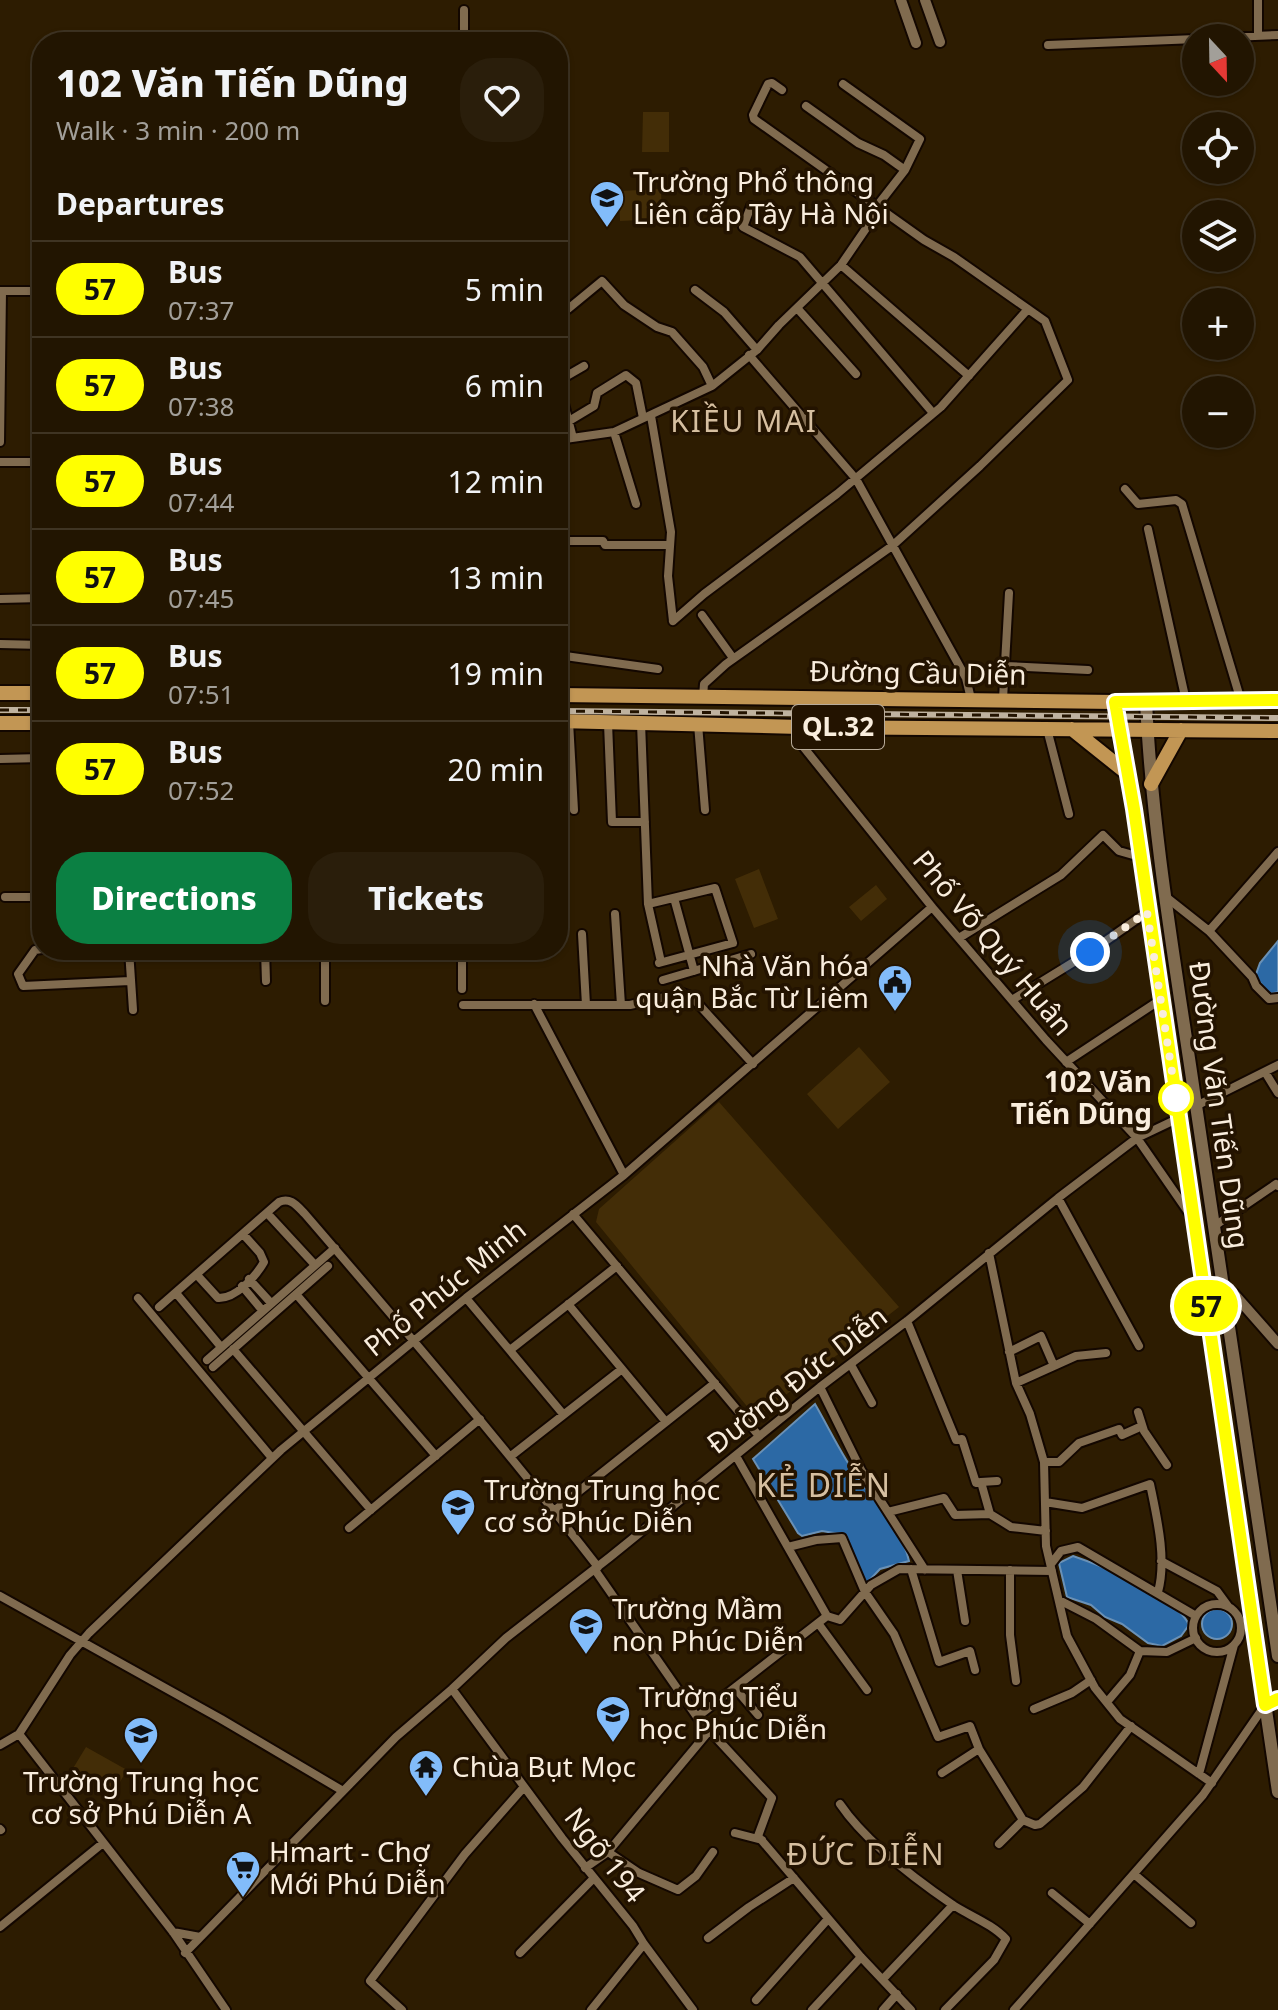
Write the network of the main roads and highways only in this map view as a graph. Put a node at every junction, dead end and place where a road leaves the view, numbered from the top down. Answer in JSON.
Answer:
{"nodes":[{"id":1,"x":0,"y":693,"type":"edge"},
{"id":2,"x":32,"y":693,"type":"edge"},
{"id":3,"x":568,"y":695,"type":"edge"},
{"id":4,"x":596,"y":696,"type":"junction"},
{"id":5,"x":1278,"y":700,"type":"edge"},
{"id":6,"x":1146,"y":701,"type":"junction"},
{"id":7,"x":1115,"y":702,"type":"junction"},
{"id":8,"x":568,"y":722,"type":"edge"},
{"id":9,"x":602,"y":722,"type":"junction"},
{"id":10,"x":0,"y":723,"type":"edge"},
{"id":11,"x":32,"y":723,"type":"edge"},
{"id":12,"x":1072,"y":729,"type":"junction"},
{"id":13,"x":1118,"y":730,"type":"junction"},
{"id":14,"x":1147,"y":730,"type":"junction"},
{"id":15,"x":1181,"y":730,"type":"junction"},
{"id":16,"x":1278,"y":731,"type":"edge"},
{"id":17,"x":1127,"y":773,"type":"junction"},
{"id":18,"x":1151,"y":784,"type":"junction"},
{"id":19,"x":1278,"y":1656,"type":"edge"},
{"id":20,"x":1278,"y":1792,"type":"edge"}],
"edges":[{"from":1,"to":2,"type":"highway"},
{"from":3,"to":4,"type":"highway","name":"Đường Cầu Diễn","number":"QL.32"},
{"from":4,"to":7,"type":"highway","name":"Đường Cầu Diễn","number":"QL.32"},
{"from":4,"to":9,"type":"highway"},
{"from":5,"to":6,"type":"highway","name":"Đường Cầu Diễn","number":"QL.32"},
{"from":6,"to":7,"type":"highway","name":"Đường Cầu Diễn","number":"QL.32"},
{"from":6,"to":14,"type":"main road","name":"Đường Văn Tiến Dũng"},
{"from":7,"to":13,"type":"main road","name":"Đường Văn Tiến Dũng"},
{"from":8,"to":9,"type":"highway","name":"Đường Cầu Diễn","number":"QL.32"},
{"from":9,"to":12,"type":"highway","name":"Đường Cầu Diễn","number":"QL.32"},
{"from":10,"to":11,"type":"highway"},
{"from":12,"to":13,"type":"highway","name":"Đường Cầu Diễn","number":"QL.32"},
{"from":12,"to":17,"type":"highway"},
{"from":13,"to":14,"type":"highway","name":"Đường Cầu Diễn","number":"QL.32"},
{"from":13,"to":17,"type":"main road","name":"Đường Văn Tiến Dũng"},
{"from":14,"to":15,"type":"highway","name":"Đường Cầu Diễn","number":"QL.32"},
{"from":14,"to":18,"type":"main road","name":"Đường Văn Tiến Dũng"},
{"from":15,"to":16,"type":"highway","name":"Đường Cầu Diễn","number":"QL.32"},
{"from":15,"to":18,"type":"highway"},
{"from":17,"to":20,"type":"main road","name":"Đường Văn Tiến Dũng"},
{"from":18,"to":19,"type":"main road","name":"Đường Văn Tiến Dũng"}]}
